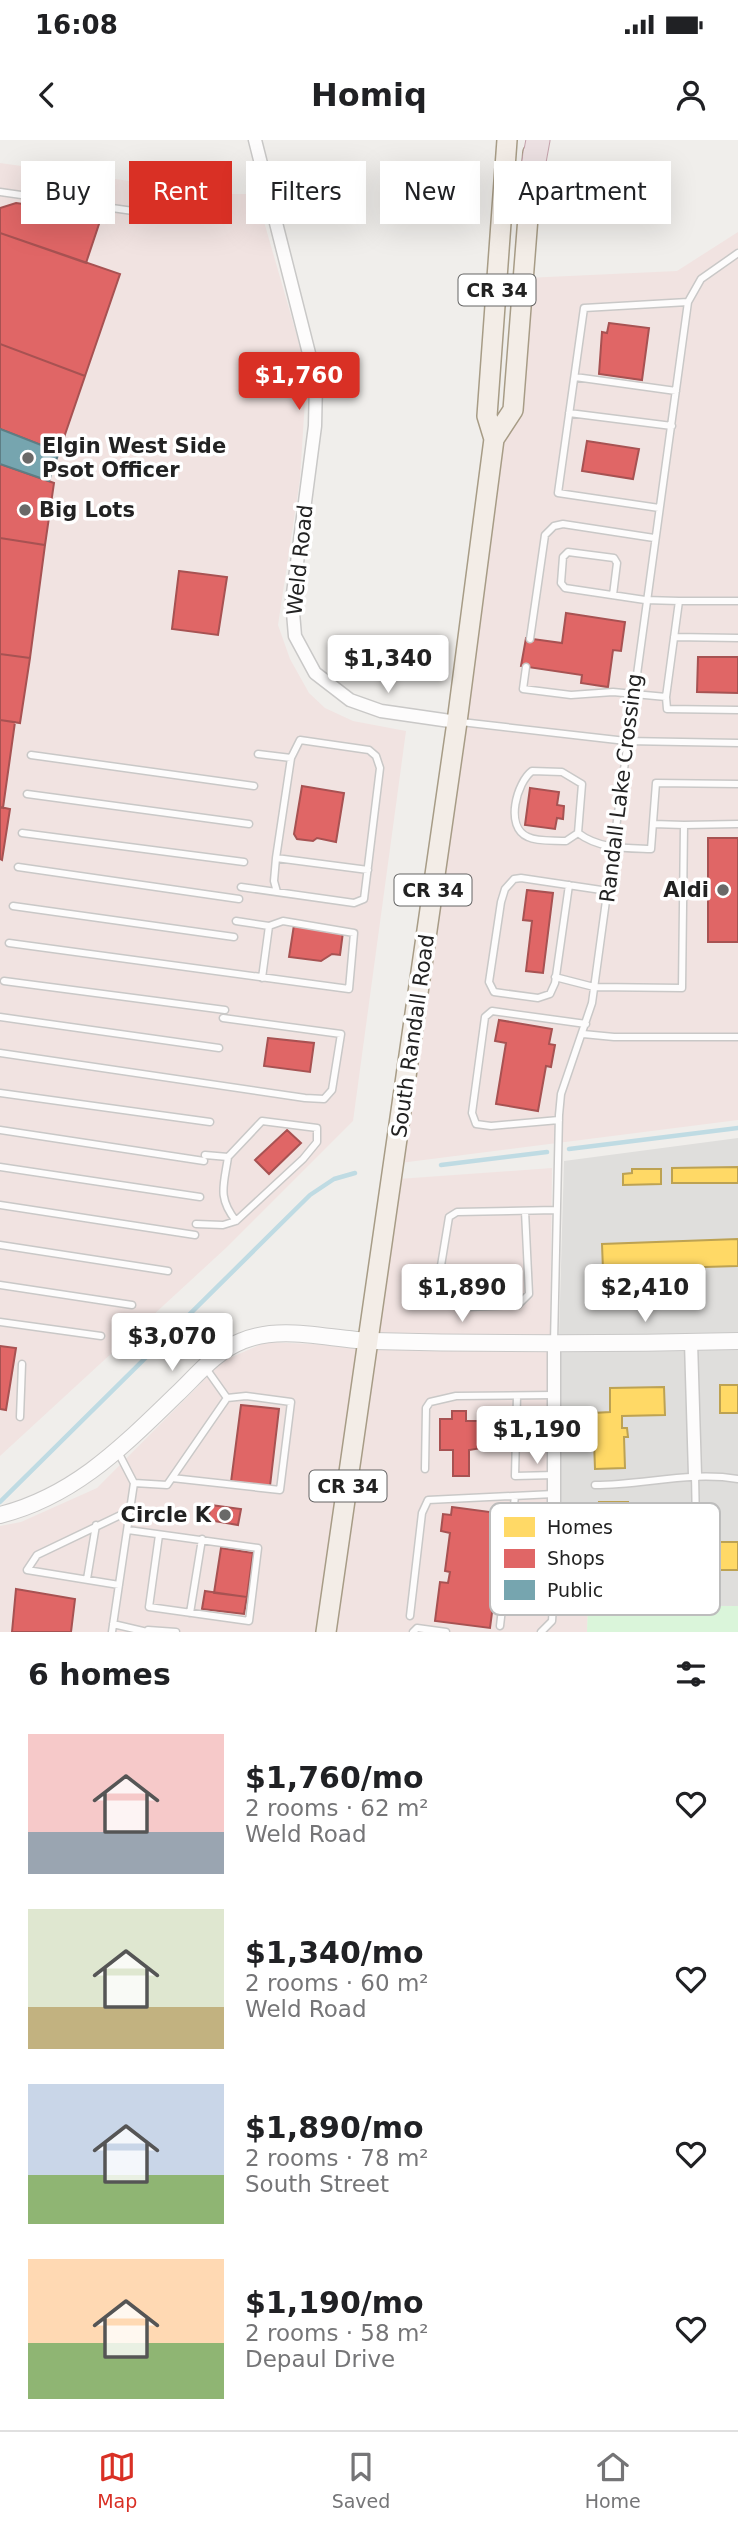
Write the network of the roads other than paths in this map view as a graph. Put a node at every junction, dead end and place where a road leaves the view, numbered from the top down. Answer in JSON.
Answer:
{"nodes":[{"id":1,"x":255,"y":140,"type":"edge"},
{"id":2,"x":495,"y":140,"type":"edge"},
{"id":3,"x":507,"y":140,"type":"edge"},
{"id":4,"x":536,"y":140,"type":"edge"},
{"id":5,"x":499,"y":161,"type":"edge"},
{"id":6,"x":506,"y":161,"type":"edge"},
{"id":7,"x":534,"y":161,"type":"edge"},
{"id":8,"x":0,"y":192,"type":"edge"},
{"id":9,"x":129,"y":210,"type":"edge"},
{"id":10,"x":503,"y":224,"type":"edge"},
{"id":11,"x":527,"y":224,"type":"edge"},
{"id":12,"x":738,"y":253,"type":"edge"},
{"id":13,"x":688,"y":302,"type":"junction"},
{"id":14,"x":575,"y":377,"type":"junction"},
{"id":15,"x":676,"y":391,"type":"junction"},
{"id":16,"x":569,"y":413,"type":"junction"},
{"id":17,"x":672,"y":426,"type":"junction"},
{"id":18,"x":494,"y":439,"type":"junction"},
{"id":19,"x":659,"y":508,"type":"junction"},
{"id":20,"x":654,"y":538,"type":"junction"},
{"id":21,"x":613,"y":595,"type":"junction"},
{"id":22,"x":645,"y":600,"type":"junction"},
{"id":23,"x":679,"y":601,"type":"junction"},
{"id":24,"x":738,"y":601,"type":"edge"},
{"id":25,"x":674,"y":637,"type":"junction"},
{"id":26,"x":738,"y":638,"type":"edge"},
{"id":27,"x":530,"y":639,"type":"dead end"},
{"id":28,"x":526,"y":667,"type":"dead end"},
{"id":29,"x":632,"y":695,"type":"junction"},
{"id":30,"x":666,"y":697,"type":"junction"},
{"id":31,"x":738,"y":710,"type":"edge"},
{"id":32,"x":457,"y":722,"type":"junction"},
{"id":33,"x":626,"y":741,"type":"junction"},
{"id":34,"x":738,"y":743,"type":"edge"},
{"id":35,"x":258,"y":754,"type":"dead end"},
{"id":36,"x":32,"y":755,"type":"dead end"},
{"id":37,"x":291,"y":758,"type":"junction"},
{"id":38,"x":738,"y":784,"type":"edge"},
{"id":39,"x":254,"y":786,"type":"dead end"},
{"id":40,"x":27,"y":794,"type":"dead end"},
{"id":41,"x":249,"y":824,"type":"dead end"},
{"id":42,"x":653,"y":824,"type":"junction"},
{"id":43,"x":738,"y":824,"type":"edge"},
{"id":44,"x":684,"y":825,"type":"junction"},
{"id":45,"x":22,"y":833,"type":"dead end"},
{"id":46,"x":578,"y":833,"type":"junction"},
{"id":47,"x":614,"y":847,"type":"junction"},
{"id":48,"x":276,"y":858,"type":"junction"},
{"id":49,"x":244,"y":862,"type":"dead end"},
{"id":50,"x":18,"y":867,"type":"dead end"},
{"id":51,"x":368,"y":870,"type":"junction"},
{"id":52,"x":569,"y":885,"type":"junction"},
{"id":53,"x":241,"y":887,"type":"dead end"},
{"id":54,"x":608,"y":891,"type":"junction"},
{"id":55,"x":277,"y":892,"type":"junction"},
{"id":56,"x":239,"y":899,"type":"dead end"},
{"id":57,"x":13,"y":906,"type":"dead end"},
{"id":58,"x":236,"y":921,"type":"dead end"},
{"id":59,"x":269,"y":926,"type":"junction"},
{"id":60,"x":234,"y":937,"type":"dead end"},
{"id":61,"x":9,"y":943,"type":"dead end"},
{"id":62,"x":555,"y":977,"type":"junction"},
{"id":63,"x":262,"y":978,"type":"junction"},
{"id":64,"x":4,"y":981,"type":"dead end"},
{"id":65,"x":594,"y":987,"type":"junction"},
{"id":66,"x":0,"y":1017,"type":"edge"},
{"id":67,"x":586,"y":1024,"type":"junction"},
{"id":68,"x":583,"y":1034,"type":"junction"},
{"id":69,"x":738,"y":1037,"type":"edge"},
{"id":70,"x":219,"y":1048,"type":"dead end"},
{"id":71,"x":0,"y":1053,"type":"edge"},
{"id":72,"x":0,"y":1093,"type":"edge"},
{"id":73,"x":559,"y":1120,"type":"junction"},
{"id":74,"x":210,"y":1122,"type":"dead end"},
{"id":75,"x":0,"y":1130,"type":"edge"},
{"id":76,"x":228,"y":1157,"type":"junction"},
{"id":77,"x":0,"y":1167,"type":"edge"},
{"id":78,"x":200,"y":1197,"type":"dead end"},
{"id":79,"x":0,"y":1205,"type":"edge"},
{"id":80,"x":556,"y":1210,"type":"junction"},
{"id":81,"x":525,"y":1211,"type":"junction"},
{"id":82,"x":236,"y":1221,"type":"junction"},
{"id":83,"x":196,"y":1224,"type":"dead end"},
{"id":84,"x":195,"y":1235,"type":"dead end"},
{"id":85,"x":0,"y":1245,"type":"edge"},
{"id":86,"x":167,"y":1270,"type":"dead end"},
{"id":87,"x":0,"y":1285,"type":"edge"},
{"id":88,"x":132,"y":1305,"type":"dead end"},
{"id":89,"x":0,"y":1322,"type":"edge"},
{"id":90,"x":101,"y":1336,"type":"dead end"},
{"id":91,"x":369,"y":1341,"type":"junction"},
{"id":92,"x":738,"y":1341,"type":"edge"},
{"id":93,"x":691,"y":1342,"type":"junction"},
{"id":94,"x":554,"y":1344,"type":"junction"},
{"id":95,"x":22,"y":1364,"type":"dead end"},
{"id":96,"x":205,"y":1367,"type":"junction"},
{"id":97,"x":554,"y":1395,"type":"junction"},
{"id":98,"x":517,"y":1396,"type":"junction"},
{"id":99,"x":227,"y":1398,"type":"junction"},
{"id":100,"x":20,"y":1417,"type":"dead end"},
{"id":101,"x":118,"y":1452,"type":"junction"},
{"id":102,"x":425,"y":1469,"type":"dead end"},
{"id":103,"x":554,"y":1475,"type":"junction"},
{"id":104,"x":695,"y":1475,"type":"junction"},
{"id":105,"x":172,"y":1478,"type":"junction"},
{"id":106,"x":738,"y":1479,"type":"edge"},
{"id":107,"x":134,"y":1483,"type":"junction"},
{"id":108,"x":595,"y":1485,"type":"dead end"},
{"id":109,"x":554,"y":1494,"type":"junction"},
{"id":110,"x":515,"y":1496,"type":"junction"},
{"id":111,"x":514,"y":1503,"type":"edge"},
{"id":112,"x":554,"y":1503,"type":"edge"},
{"id":113,"x":696,"y":1503,"type":"edge"},
{"id":114,"x":131,"y":1510,"type":"junction"},
{"id":115,"x":0,"y":1515,"type":"edge"},
{"id":116,"x":96,"y":1525,"type":"junction"},
{"id":117,"x":128,"y":1530,"type":"junction"},
{"id":118,"x":159,"y":1535,"type":"junction"},
{"id":119,"x":202,"y":1539,"type":"junction"},
{"id":120,"x":87,"y":1579,"type":"junction"},
{"id":121,"x":119,"y":1586,"type":"junction"},
{"id":122,"x":190,"y":1613,"type":"junction"},
{"id":123,"x":501,"y":1615,"type":"edge"},
{"id":124,"x":552,"y":1615,"type":"edge"},
{"id":125,"x":410,"y":1616,"type":"dead end"},
{"id":126,"x":113,"y":1624,"type":"junction"},
{"id":127,"x":500,"y":1626,"type":"dead end"},
{"id":128,"x":148,"y":1631,"type":"edge"},
{"id":129,"x":112,"y":1632,"type":"edge"},
{"id":130,"x":176,"y":1632,"type":"edge"},
{"id":131,"x":327,"y":1632,"type":"edge"},
{"id":132,"x":413,"y":1632,"type":"edge"},
{"id":133,"x":446,"y":1632,"type":"edge"},
{"id":134,"x":541,"y":1632,"type":"edge"}],
"edges":[{"from":1,"to":32,"type":"street","name":"Weld Road"},
{"from":2,"to":5,"type":"main road"},
{"from":3,"to":6,"type":"main road","name":"South Randall Road","number":"CR 34"},
{"from":4,"to":7,"type":"highway"},
{"from":8,"to":9,"type":"lane"},
{"from":10,"to":18,"type":"main road","name":"South Randall Road","number":"CR 34"},
{"from":11,"to":18,"type":"main road","name":"South Randall Road","number":"CR 34"},
{"from":12,"to":13,"type":"lane","name":"Randall Lake Crossing"},
{"from":13,"to":14,"type":"lane"},
{"from":13,"to":15,"type":"lane","name":"Randall Lake Crossing"},
{"from":14,"to":15,"type":"lane"},
{"from":14,"to":16,"type":"lane"},
{"from":15,"to":17,"type":"lane","name":"Randall Lake Crossing"},
{"from":16,"to":17,"type":"lane"},
{"from":16,"to":19,"type":"lane"},
{"from":17,"to":19,"type":"lane","name":"Randall Lake Crossing"},
{"from":18,"to":32,"type":"main road","name":"South Randall Road","number":"CR 34"},
{"from":19,"to":20,"type":"lane","name":"Randall Lake Crossing"},
{"from":20,"to":22,"type":"lane","name":"Randall Lake Crossing"},
{"from":20,"to":27,"type":"lane"},
{"from":21,"to":21,"type":"lane"},
{"from":21,"to":22,"type":"lane"},
{"from":22,"to":23,"type":"lane"},
{"from":22,"to":29,"type":"lane","name":"Randall Lake Crossing"},
{"from":23,"to":24,"type":"lane"},
{"from":23,"to":25,"type":"lane"},
{"from":25,"to":26,"type":"lane"},
{"from":25,"to":30,"type":"lane"},
{"from":28,"to":29,"type":"lane"},
{"from":29,"to":30,"type":"lane"},
{"from":29,"to":33,"type":"lane","name":"Randall Lake Crossing"},
{"from":30,"to":31,"type":"lane"},
{"from":32,"to":33,"type":"lane","name":"Weld Road"},
{"from":32,"to":91,"type":"main road","name":"South Randall Road","number":"CR 34"},
{"from":33,"to":34,"type":"lane","name":"Weld Road"},
{"from":33,"to":47,"type":"lane","name":"Randall Lake Crossing"},
{"from":35,"to":37,"type":"lane"},
{"from":36,"to":39,"type":"lane"},
{"from":37,"to":48,"type":"lane"},
{"from":37,"to":51,"type":"lane"},
{"from":38,"to":42,"type":"lane"},
{"from":40,"to":41,"type":"lane"},
{"from":42,"to":44,"type":"lane"},
{"from":42,"to":47,"type":"lane"},
{"from":43,"to":44,"type":"lane"},
{"from":44,"to":65,"type":"lane"},
{"from":45,"to":49,"type":"lane"},
{"from":46,"to":46,"type":"lane"},
{"from":46,"to":47,"type":"lane"},
{"from":47,"to":54,"type":"lane","name":"Randall Lake Crossing"},
{"from":48,"to":51,"type":"lane"},
{"from":48,"to":55,"type":"lane"},
{"from":50,"to":56,"type":"lane"},
{"from":51,"to":55,"type":"lane"},
{"from":52,"to":54,"type":"lane"},
{"from":52,"to":62,"type":"lane"},
{"from":52,"to":62,"type":"lane"},
{"from":53,"to":55,"type":"lane"},
{"from":54,"to":65,"type":"lane","name":"Randall Lake Crossing"},
{"from":57,"to":60,"type":"lane"},
{"from":58,"to":59,"type":"lane"},
{"from":59,"to":63,"type":"lane"},
{"from":59,"to":63,"type":"lane"},
{"from":61,"to":63,"type":"lane"},
{"from":62,"to":65,"type":"lane"},
{"from":64,"to":71,"type":"lane"},
{"from":65,"to":67,"type":"lane","name":"Randall Lake Crossing"},
{"from":66,"to":70,"type":"lane"},
{"from":67,"to":68,"type":"lane","name":"Randall Lake Crossing"},
{"from":67,"to":73,"type":"lane"},
{"from":68,"to":69,"type":"lane"},
{"from":68,"to":73,"type":"lane","name":"Randall Lake Crossing"},
{"from":72,"to":74,"type":"lane"},
{"from":73,"to":80,"type":"lane","name":"Randall Lake Crossing"},
{"from":75,"to":76,"type":"lane"},
{"from":76,"to":82,"type":"lane"},
{"from":76,"to":82,"type":"lane"},
{"from":77,"to":78,"type":"lane"},
{"from":79,"to":84,"type":"lane"},
{"from":80,"to":81,"type":"lane"},
{"from":80,"to":94,"type":"lane","name":"Randall Lake Crossing"},
{"from":81,"to":81,"type":"lane"},
{"from":82,"to":83,"type":"lane"},
{"from":85,"to":86,"type":"lane"},
{"from":87,"to":88,"type":"lane"},
{"from":89,"to":90,"type":"lane"},
{"from":91,"to":94,"type":"street"},
{"from":91,"to":96,"type":"street"},
{"from":91,"to":131,"type":"main road","name":"South Randall Road","number":"CR 34"},
{"from":92,"to":93,"type":"street"},
{"from":93,"to":94,"type":"street"},
{"from":93,"to":104,"type":"street"},
{"from":94,"to":97,"type":"street"},
{"from":95,"to":100,"type":"lane"},
{"from":96,"to":99,"type":"lane"},
{"from":96,"to":101,"type":"street"},
{"from":97,"to":98,"type":"lane"},
{"from":97,"to":103,"type":"street"},
{"from":98,"to":102,"type":"lane"},
{"from":98,"to":103,"type":"lane"},
{"from":99,"to":105,"type":"lane"},
{"from":99,"to":105,"type":"lane"},
{"from":101,"to":107,"type":"lane"},
{"from":101,"to":115,"type":"street"},
{"from":103,"to":109,"type":"street"},
{"from":104,"to":106,"type":"lane"},
{"from":104,"to":108,"type":"lane"},
{"from":104,"to":113,"type":"lane"},
{"from":105,"to":107,"type":"lane"},
{"from":107,"to":114,"type":"lane"},
{"from":109,"to":110,"type":"lane"},
{"from":109,"to":112,"type":"street"},
{"from":110,"to":111,"type":"lane"},
{"from":110,"to":125,"type":"lane"},
{"from":114,"to":116,"type":"lane"},
{"from":114,"to":117,"type":"lane"},
{"from":116,"to":120,"type":"lane"},
{"from":116,"to":120,"type":"lane"},
{"from":117,"to":118,"type":"lane"},
{"from":117,"to":121,"type":"lane"},
{"from":118,"to":119,"type":"lane"},
{"from":118,"to":122,"type":"lane"},
{"from":119,"to":122,"type":"lane"},
{"from":119,"to":122,"type":"lane"},
{"from":120,"to":121,"type":"lane"},
{"from":121,"to":126,"type":"lane"},
{"from":123,"to":127,"type":"lane"},
{"from":124,"to":134,"type":"lane"},
{"from":126,"to":128,"type":"lane"},
{"from":126,"to":129,"type":"lane"},
{"from":128,"to":130,"type":"lane"},
{"from":132,"to":133,"type":"lane"}]}
